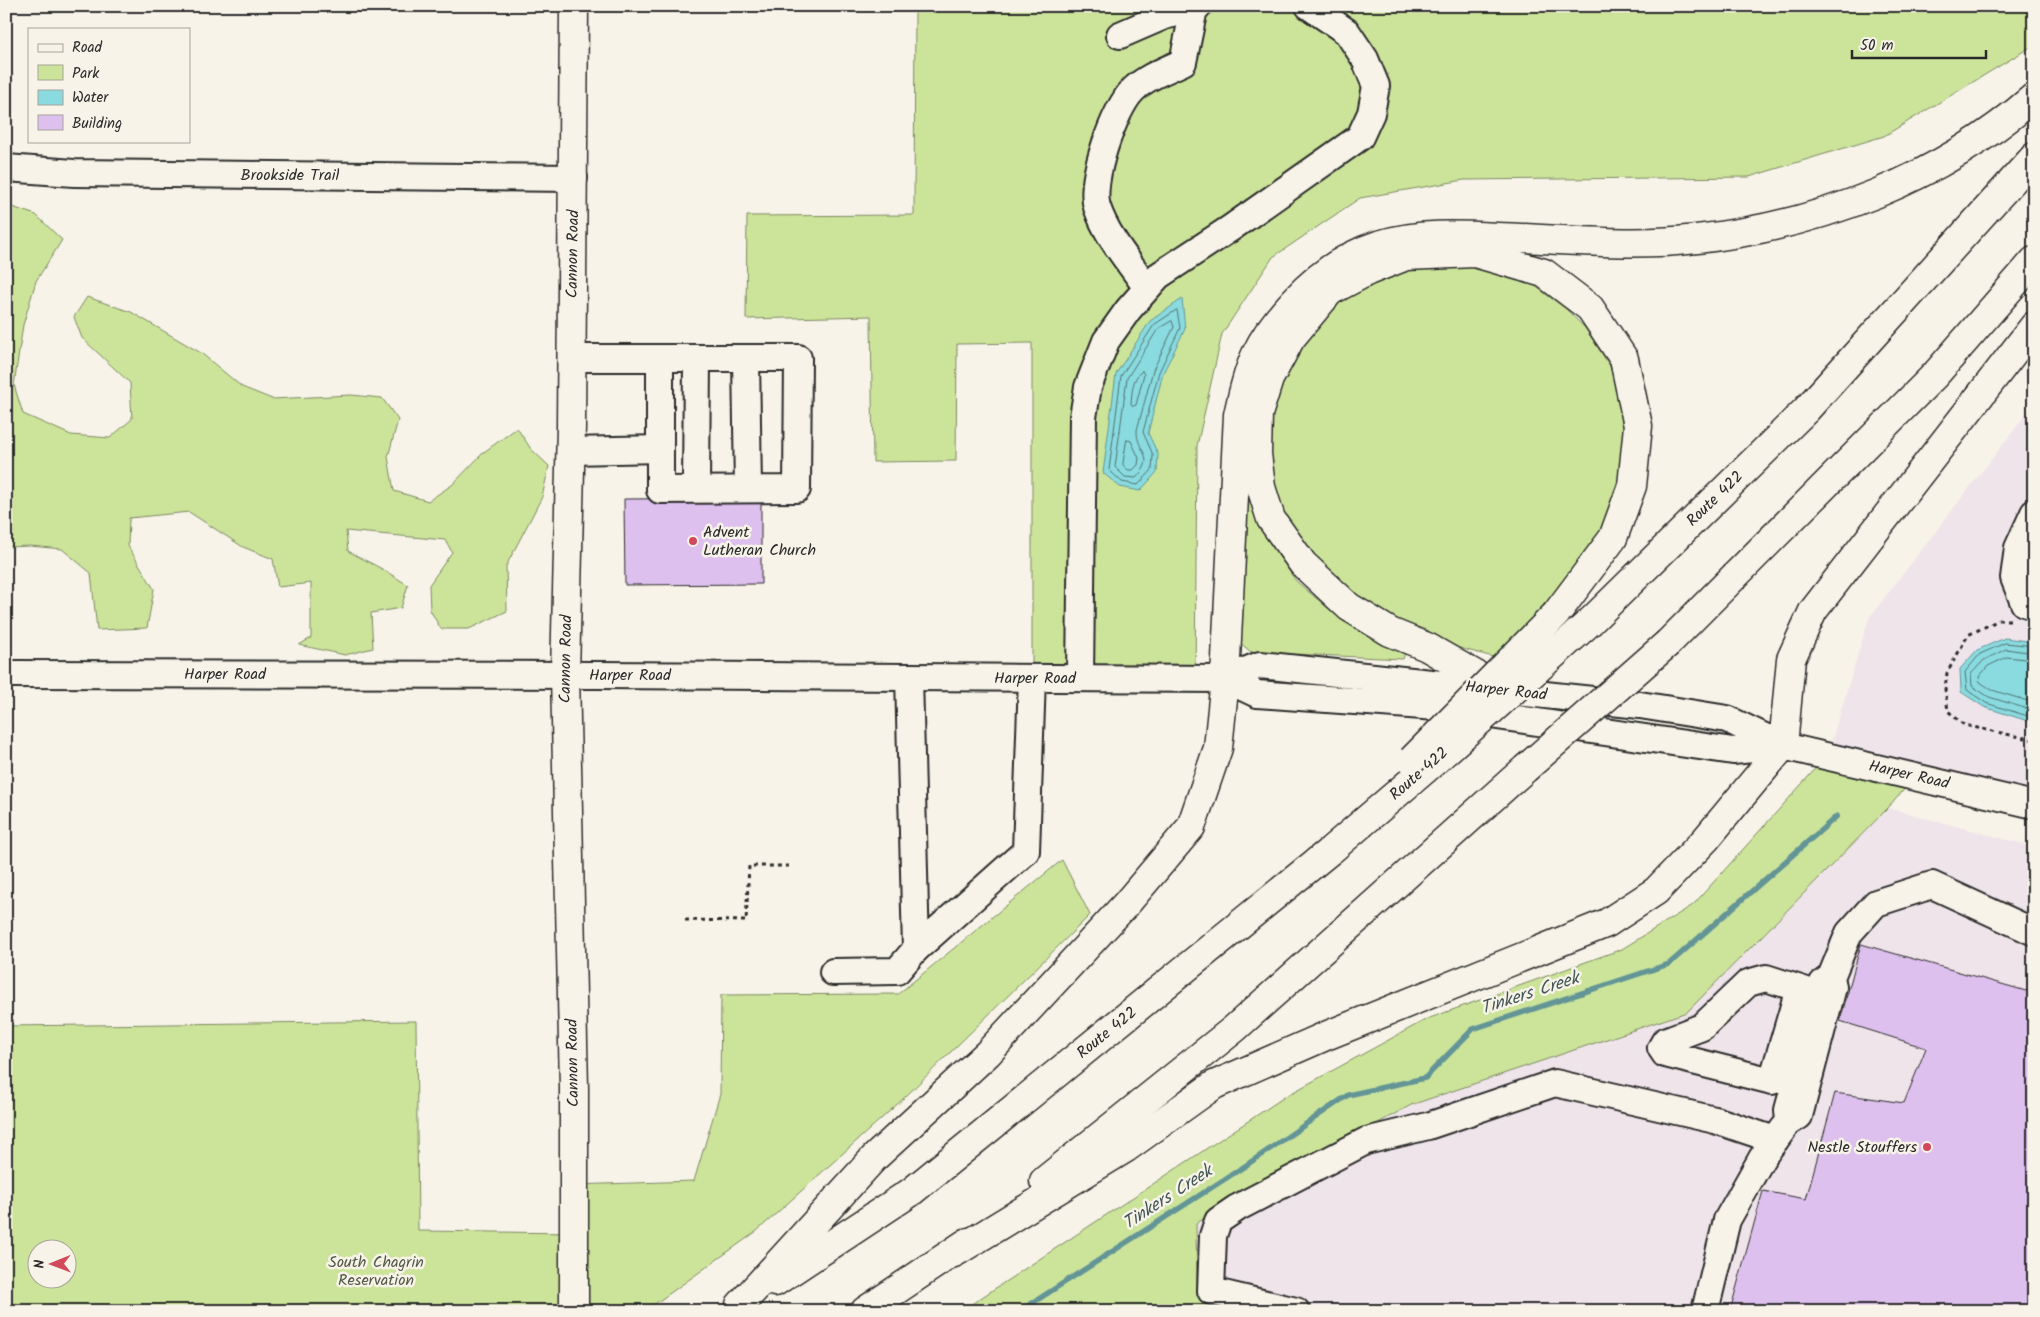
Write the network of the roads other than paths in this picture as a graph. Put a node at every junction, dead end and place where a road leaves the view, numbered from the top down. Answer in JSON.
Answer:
{"nodes":[{"id":1,"x":574,"y":6,"type":"edge"},
{"id":2,"x":1310,"y":6,"type":"edge"},
{"id":3,"x":1196,"y":8,"type":"edge"},
{"id":4,"x":1120,"y":34,"type":"dead end"},
{"id":5,"x":2034,"y":97,"type":"edge"},
{"id":6,"x":2034,"y":157,"type":"edge"},
{"id":7,"x":6,"y":168,"type":"edge"},
{"id":8,"x":574,"y":178,"type":"junction"},
{"id":9,"x":2034,"y":261,"type":"edge"},
{"id":10,"x":1147,"y":288,"type":"junction"},
{"id":11,"x":2034,"y":326,"type":"edge"},
{"id":12,"x":572,"y":358,"type":"junction"},
{"id":13,"x":660,"y":358,"type":"junction"},
{"id":14,"x":697,"y":358,"type":"junction"},
{"id":15,"x":746,"y":358,"type":"junction"},
{"id":16,"x":660,"y":448,"type":"junction"},
{"id":17,"x":571,"y":451,"type":"junction"},
{"id":18,"x":748,"y":489,"type":"junction"},
{"id":19,"x":696,"y":490,"type":"junction"},
{"id":20,"x":2034,"y":512,"type":"edge"},
{"id":21,"x":2026,"y":614,"type":"edge"},
{"id":22,"x":6,"y":674,"type":"edge"},
{"id":23,"x":565,"y":674,"type":"junction"},
{"id":24,"x":909,"y":677,"type":"junction"},
{"id":25,"x":1032,"y":678,"type":"junction"},
{"id":26,"x":1080,"y":678,"type":"junction"},
{"id":27,"x":1225,"y":679,"type":"junction"},
{"id":28,"x":1502,"y":690,"type":"junction"},
{"id":29,"x":1783,"y":746,"type":"junction"},
{"id":30,"x":1424,"y":760,"type":"junction"},
{"id":31,"x":2034,"y":805,"type":"edge"},
{"id":32,"x":2034,"y":932,"type":"edge"},
{"id":33,"x":916,"y":949,"type":"junction"},
{"id":34,"x":833,"y":972,"type":"dead end"},
{"id":35,"x":1816,"y":987,"type":"junction"},
{"id":36,"x":1782,"y":1131,"type":"junction"},
{"id":37,"x":954,"y":1253,"type":"junction"},
{"id":38,"x":736,"y":1308,"type":"edge"},
{"id":39,"x":574,"y":1311,"type":"edge"},
{"id":40,"x":865,"y":1311,"type":"edge"},
{"id":41,"x":1296,"y":1311,"type":"edge"},
{"id":42,"x":1705,"y":1311,"type":"edge"}],
"edges":[{"from":1,"to":8,"type":"main road","name":"Cannon Road"},
{"from":2,"to":10,"type":"street"},
{"from":3,"to":4,"type":"street"},
{"from":3,"to":10,"type":"street"},
{"from":5,"to":27,"type":"main road"},
{"from":6,"to":30,"type":"main road","name":"Route 422","bridge":true},
{"from":7,"to":8,"type":"street","name":"Brookside Trail"},
{"from":8,"to":12,"type":"main road","name":"Cannon Road"},
{"from":9,"to":37,"type":"main road","bridge":true},
{"from":10,"to":26,"type":"street"},
{"from":11,"to":29,"type":"main road"},
{"from":12,"to":13,"type":"street"},
{"from":12,"to":17,"type":"main road","name":"Cannon Road"},
{"from":13,"to":14,"type":"street"},
{"from":13,"to":16,"type":"street"},
{"from":14,"to":15,"type":"street"},
{"from":14,"to":19,"type":"street"},
{"from":15,"to":18,"type":"street"},
{"from":15,"to":18,"type":"street"},
{"from":16,"to":17,"type":"street"},
{"from":16,"to":19,"type":"street"},
{"from":17,"to":23,"type":"main road","name":"Cannon Road"},
{"from":18,"to":19,"type":"street"},
{"from":20,"to":21,"type":"street"},
{"from":22,"to":23,"type":"street","name":"Harper Road"},
{"from":23,"to":24,"type":"street","name":"Harper Road"},
{"from":23,"to":39,"type":"main road","name":"Cannon Road"},
{"from":24,"to":25,"type":"street","name":"Harper Road"},
{"from":24,"to":33,"type":"street"},
{"from":25,"to":26,"type":"street","name":"Harper Road"},
{"from":25,"to":33,"type":"street"},
{"from":26,"to":27,"type":"street","name":"Harper Road"},
{"from":27,"to":28,"type":"street","name":"Harper Road"},
{"from":27,"to":29,"type":"street","name":"Harper Road"},
{"from":27,"to":38,"type":"main road"},
{"from":28,"to":29,"type":"street","name":"Harper Road"},
{"from":28,"to":30,"type":"main road","bridge":true},
{"from":29,"to":31,"type":"street","name":"Harper Road"},
{"from":29,"to":37,"type":"main road"},
{"from":30,"to":38,"type":"main road","name":"Route 422"},
{"from":32,"to":35,"type":"street"},
{"from":33,"to":34,"type":"street"},
{"from":35,"to":35,"type":"street"},
{"from":35,"to":36,"type":"street"},
{"from":36,"to":41,"type":"street"},
{"from":36,"to":42,"type":"street"},
{"from":37,"to":40,"type":"main road"}]}
